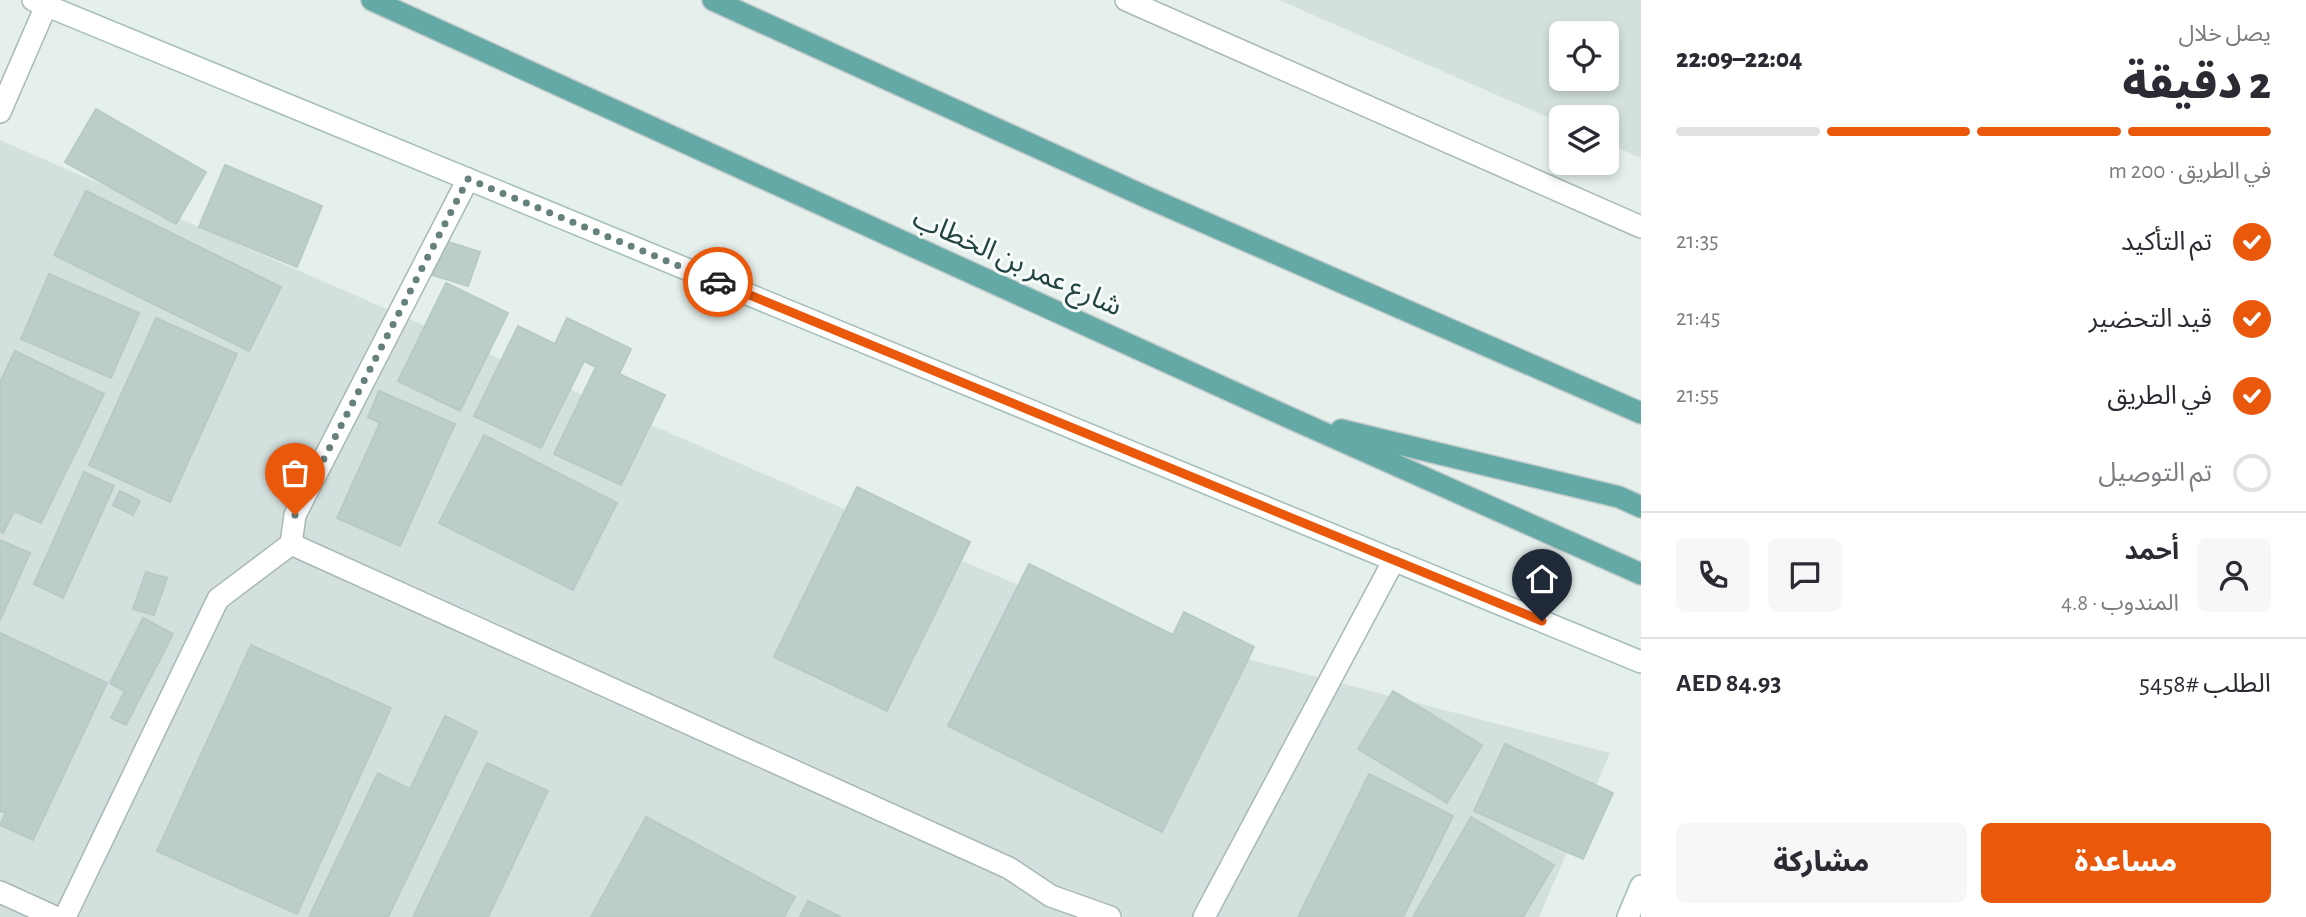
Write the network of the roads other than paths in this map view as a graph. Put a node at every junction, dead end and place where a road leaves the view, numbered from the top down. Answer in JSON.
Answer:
{"nodes":[{"id":1,"x":372,"y":0,"type":"edge"},
{"id":2,"x":713,"y":0,"type":"edge"},
{"id":3,"x":1126,"y":0,"type":"edge"},
{"id":4,"x":40,"y":3,"type":"edge"},
{"id":5,"x":0,"y":112,"type":"edge"},
{"id":6,"x":468,"y":179,"type":"junction"},
{"id":7,"x":1641,"y":227,"type":"edge"},
{"id":8,"x":1641,"y":413,"type":"edge"},
{"id":9,"x":1288,"y":417,"type":"junction"},
{"id":10,"x":1641,"y":507,"type":"edge"},
{"id":11,"x":291,"y":544,"type":"junction"},
{"id":12,"x":1394,"y":560,"type":"junction"},
{"id":13,"x":1641,"y":574,"type":"edge"},
{"id":14,"x":1641,"y":662,"type":"edge"},
{"id":15,"x":1641,"y":886,"type":"edge"},
{"id":16,"x":0,"y":892,"type":"edge"},
{"id":17,"x":55,"y":917,"type":"edge"},
{"id":18,"x":65,"y":917,"type":"edge"},
{"id":19,"x":1110,"y":917,"type":"edge"},
{"id":20,"x":1204,"y":917,"type":"edge"},
{"id":21,"x":1628,"y":917,"type":"edge"}],
"edges":[{"from":1,"to":9,"type":"main road","name":"شارع عمر بن الخطاب"},
{"from":2,"to":8,"type":"main road"},
{"from":3,"to":7,"type":"street"},
{"from":4,"to":5,"type":"street"},
{"from":4,"to":6,"type":"street"},
{"from":6,"to":11,"type":"street"},
{"from":6,"to":12,"type":"street"},
{"from":9,"to":10,"type":"main road"},
{"from":9,"to":13,"type":"main road","name":"شارع عمر بن الخطاب"},
{"from":11,"to":18,"type":"street"},
{"from":11,"to":19,"type":"street"},
{"from":12,"to":14,"type":"street"},
{"from":12,"to":20,"type":"street"},
{"from":15,"to":21,"type":"street"},
{"from":16,"to":17,"type":"street"}]}
